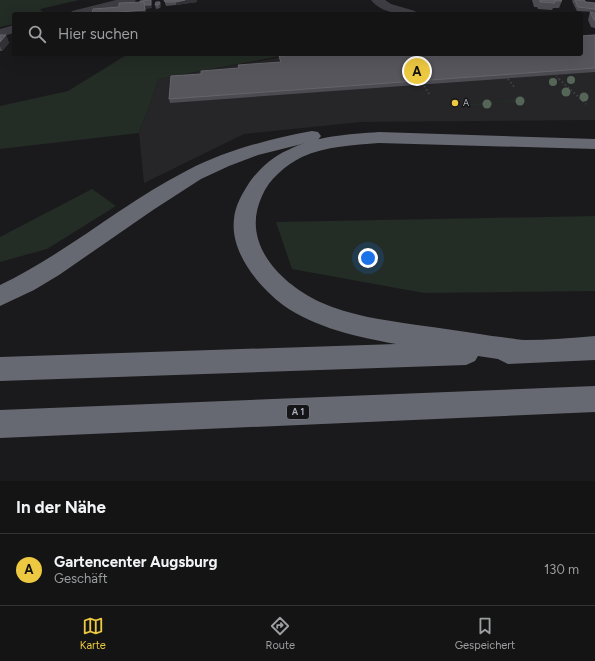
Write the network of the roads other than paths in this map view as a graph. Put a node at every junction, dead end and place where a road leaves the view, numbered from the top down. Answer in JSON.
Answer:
{"nodes":[{"id":1,"x":130,"y":0,"type":"edge"},
{"id":2,"x":377,"y":0,"type":"edge"},
{"id":3,"x":84,"y":12,"type":"edge"},
{"id":4,"x":403,"y":12,"type":"edge"},
{"id":5,"x":12,"y":30,"type":"edge"},
{"id":6,"x":0,"y":33,"type":"edge"},
{"id":7,"x":595,"y":130,"type":"edge"},
{"id":8,"x":595,"y":144,"type":"edge"},
{"id":9,"x":0,"y":296,"type":"edge"},
{"id":10,"x":595,"y":348,"type":"edge"},
{"id":11,"x":523,"y":351,"type":"junction"},
{"id":12,"x":0,"y":369,"type":"edge"},
{"id":13,"x":595,"y":400,"type":"edge"},
{"id":14,"x":0,"y":424,"type":"edge"}],
"edges":[{"from":1,"to":3,"type":"street"},
{"from":2,"to":4,"type":"street"},
{"from":5,"to":6,"type":"street"},
{"from":7,"to":9,"type":"highway"},
{"from":8,"to":11,"type":"highway"},
{"from":10,"to":11,"type":"highway"},
{"from":11,"to":12,"type":"highway"},
{"from":13,"to":14,"type":"highway","number":"A 1"}]}
